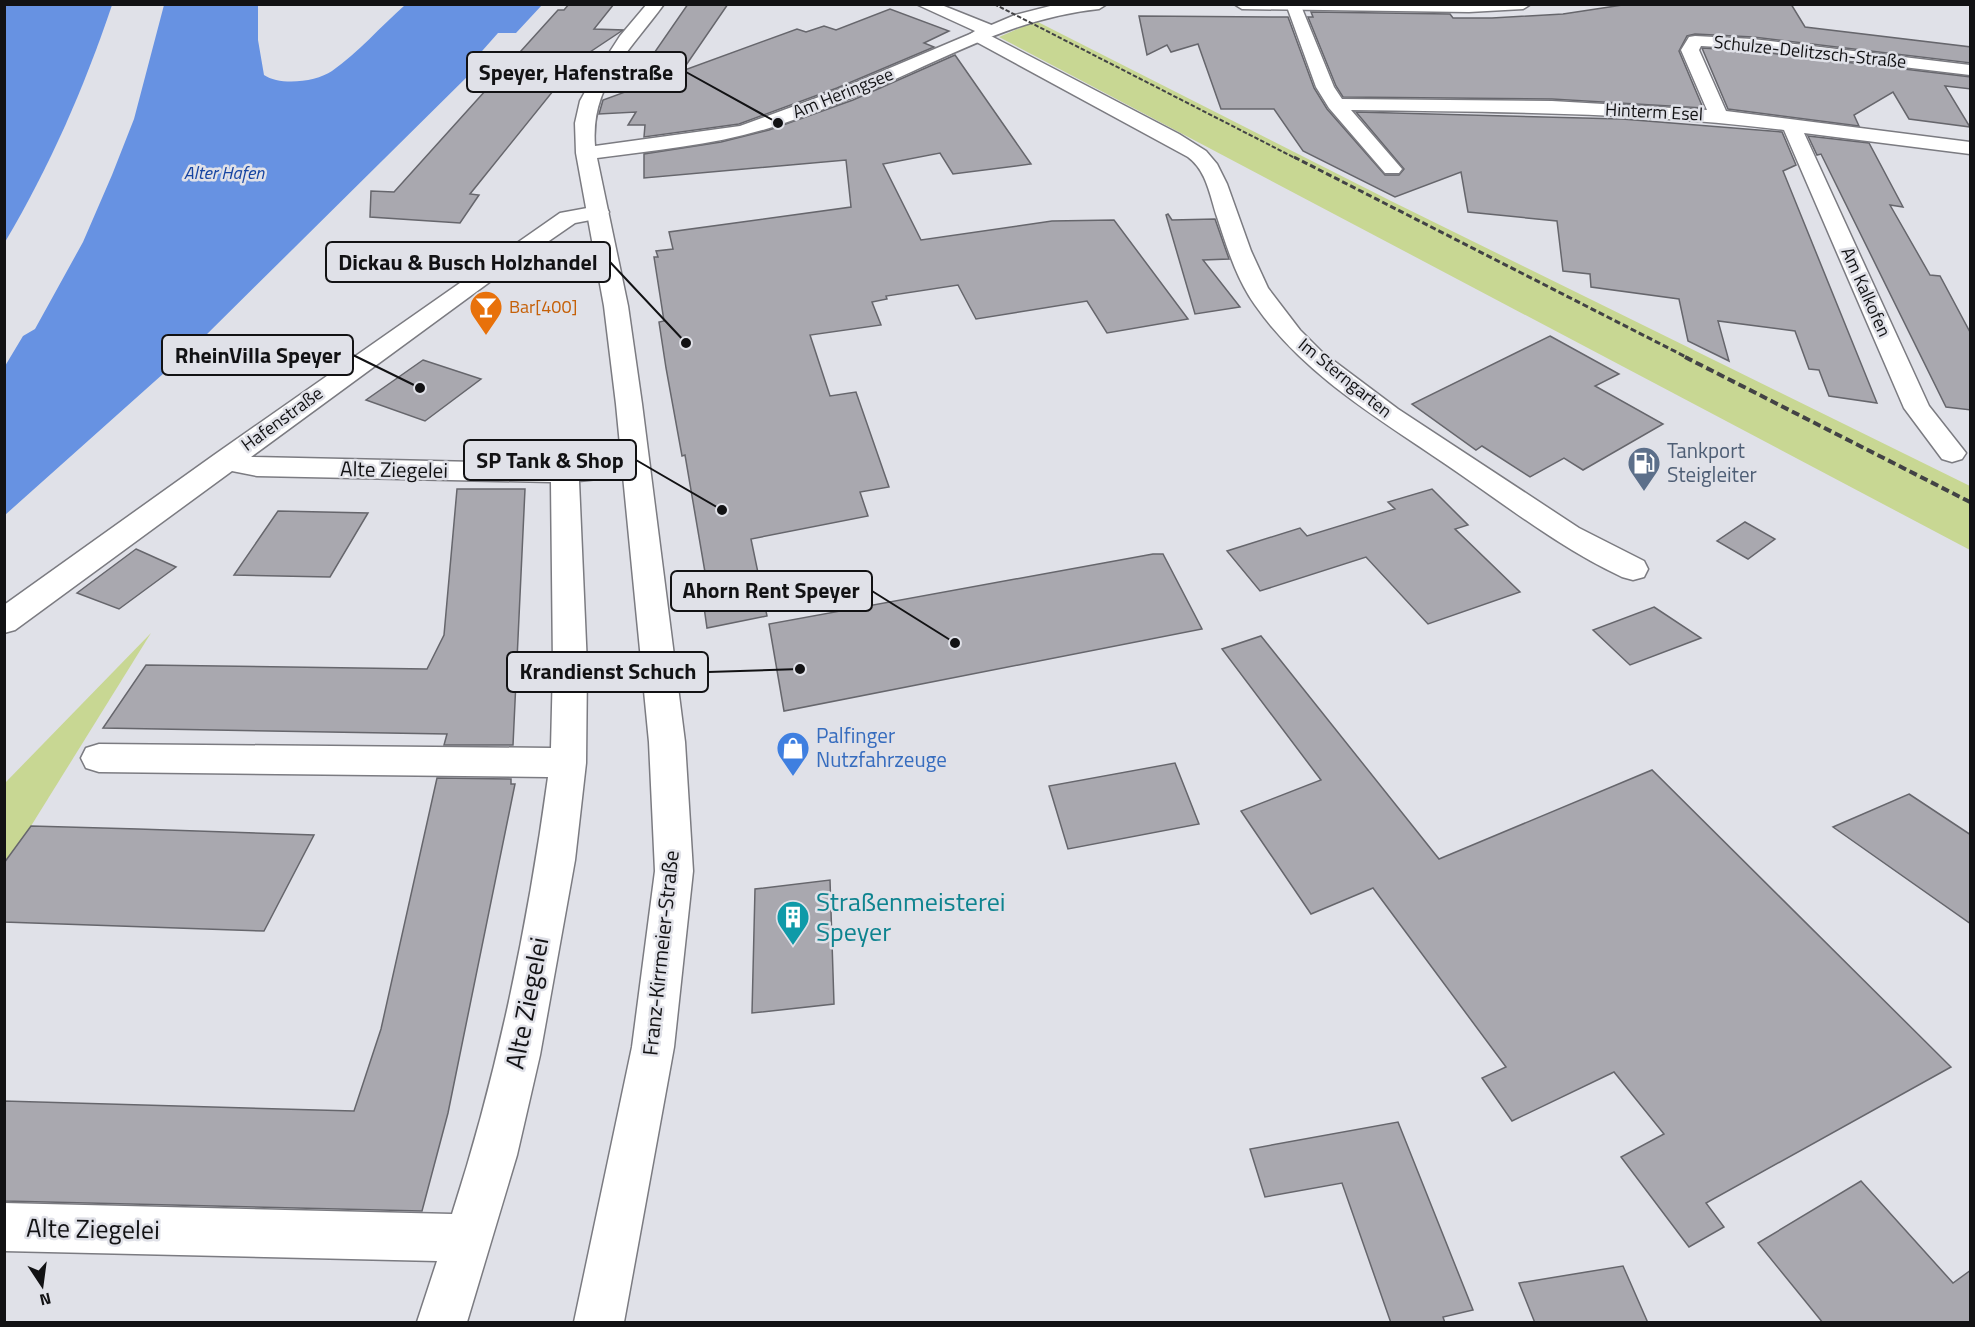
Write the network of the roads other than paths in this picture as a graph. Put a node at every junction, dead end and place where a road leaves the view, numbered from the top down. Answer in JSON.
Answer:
{"nodes":[{"id":1,"x":656,"y":4,"type":"edge"},
{"id":2,"x":924,"y":4,"type":"edge"},
{"id":3,"x":1099,"y":4,"type":"edge"},
{"id":4,"x":1242,"y":4,"type":"edge"},
{"id":5,"x":1523,"y":4,"type":"edge"},
{"id":6,"x":1293,"y":6,"type":"edge"},
{"id":7,"x":982,"y":33,"type":"junction"},
{"id":8,"x":1971,"y":70,"type":"edge"},
{"id":9,"x":1336,"y":104,"type":"junction"},
{"id":10,"x":1719,"y":116,"type":"junction"},
{"id":11,"x":1791,"y":124,"type":"junction"},
{"id":12,"x":1971,"y":148,"type":"edge"},
{"id":13,"x":586,"y":153,"type":"junction"},
{"id":14,"x":1392,"y":169,"type":"dead end"},
{"id":15,"x":598,"y":212,"type":"junction"},
{"id":16,"x":1952,"y":453,"type":"dead end"},
{"id":17,"x":224,"y":461,"type":"junction"},
{"id":18,"x":634,"y":468,"type":"junction"},
{"id":19,"x":565,"y":473,"type":"junction"},
{"id":20,"x":1633,"y":568,"type":"dead end"},
{"id":21,"x":4,"y":622,"type":"edge"},
{"id":22,"x":99,"y":758,"type":"dead end"},
{"id":23,"x":568,"y":763,"type":"junction"},
{"id":24,"x":4,"y":1227,"type":"edge"},
{"id":25,"x":469,"y":1238,"type":"junction"},
{"id":26,"x":442,"y":1323,"type":"edge"},
{"id":27,"x":599,"y":1323,"type":"edge"}],
"edges":[{"from":1,"to":13,"type":"street"},
{"from":2,"to":7,"type":"street","name":"Im Sterngarten"},
{"from":3,"to":7,"type":"street","name":"Am Heringsee"},
{"from":4,"to":6,"type":"street"},
{"from":5,"to":6,"type":"street"},
{"from":6,"to":9,"type":"street"},
{"from":7,"to":13,"type":"street","name":"Am Heringsee"},
{"from":7,"to":20,"type":"street","name":"Im Sterngarten"},
{"from":8,"to":10,"type":"street","name":"Schulze-Delitzsch-Straße"},
{"from":9,"to":10,"type":"street","name":"Hinterm Esel"},
{"from":9,"to":14,"type":"street"},
{"from":10,"to":11,"type":"street","name":"Hinterm Esel"},
{"from":11,"to":12,"type":"street","name":"Hinterm Esel"},
{"from":11,"to":16,"type":"street","name":"Am Kalkofen"},
{"from":13,"to":15,"type":"street","name":"Franz-Kirrmeier-Straße"},
{"from":15,"to":17,"type":"street","name":"Hafenstraße"},
{"from":15,"to":18,"type":"street","name":"Franz-Kirrmeier-Straße"},
{"from":17,"to":19,"type":"street","name":"Alte Ziegelei"},
{"from":17,"to":21,"type":"street","name":"Hafenstraße"},
{"from":18,"to":19,"type":"street","name":"Alte Ziegelei"},
{"from":18,"to":27,"type":"street","name":"Franz-Kirrmeier-Straße"},
{"from":19,"to":23,"type":"street","name":"Alte Ziegelei"},
{"from":22,"to":23,"type":"street"},
{"from":23,"to":25,"type":"street","name":"Alte Ziegelei"},
{"from":24,"to":25,"type":"street","name":"Alte Ziegelei"},
{"from":25,"to":26,"type":"street","name":"Alte Ziegelei"}]}
